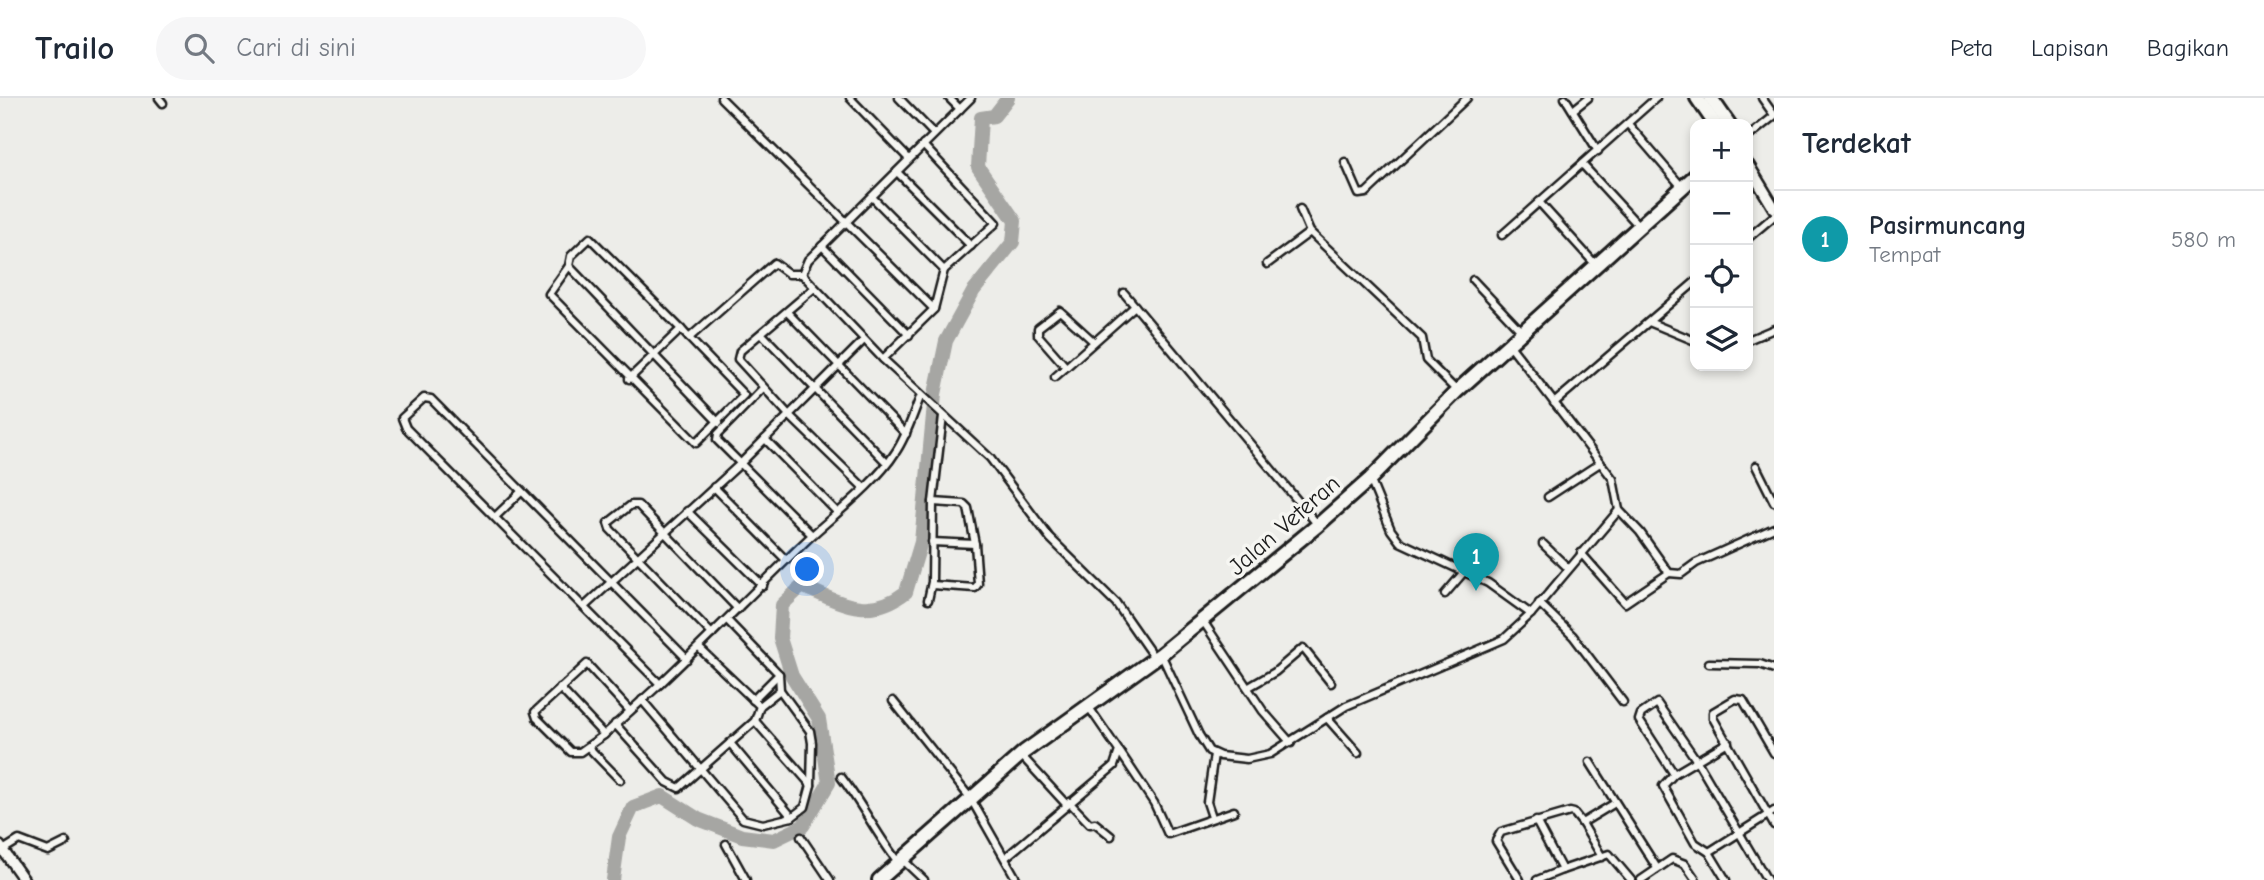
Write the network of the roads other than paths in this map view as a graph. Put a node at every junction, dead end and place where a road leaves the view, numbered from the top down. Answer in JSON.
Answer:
{"nodes":[{"id":1,"x":720,"y":98,"type":"edge"},
{"id":2,"x":850,"y":98,"type":"edge"},
{"id":3,"x":899,"y":98,"type":"edge"},
{"id":4,"x":949,"y":98,"type":"edge"},
{"id":5,"x":971,"y":98,"type":"edge"},
{"id":6,"x":1467,"y":98,"type":"edge"},
{"id":7,"x":1565,"y":98,"type":"edge"},
{"id":8,"x":1588,"y":98,"type":"edge"},
{"id":9,"x":1656,"y":98,"type":"edge"},
{"id":10,"x":1697,"y":98,"type":"edge"},
{"id":11,"x":1711,"y":98,"type":"edge"},
{"id":12,"x":1762,"y":98,"type":"edge"},
{"id":13,"x":960,"y":109,"type":"junction"},
{"id":14,"x":1573,"y":110,"type":"junction"},
{"id":15,"x":1774,"y":116,"type":"edge"},
{"id":16,"x":1718,"y":119,"type":"edge"},
{"id":17,"x":1719,"y":119,"type":"edge"},
{"id":18,"x":1628,"y":124,"type":"junction"},
{"id":19,"x":1753,"y":133,"type":"edge"},
{"id":20,"x":934,"y":134,"type":"junction"},
{"id":21,"x":923,"y":145,"type":"junction"},
{"id":22,"x":1598,"y":151,"type":"junction"},
{"id":23,"x":908,"y":158,"type":"junction"},
{"id":24,"x":1345,"y":162,"type":"dead end"},
{"id":25,"x":1581,"y":164,"type":"junction"},
{"id":26,"x":897,"y":172,"type":"junction"},
{"id":27,"x":1753,"y":173,"type":"edge"},
{"id":28,"x":1690,"y":180,"type":"edge"},
{"id":29,"x":1682,"y":187,"type":"junction"},
{"id":30,"x":872,"y":197,"type":"junction"},
{"id":31,"x":1539,"y":202,"type":"junction"},
{"id":32,"x":1774,"y":208,"type":"edge"},
{"id":33,"x":1300,"y":209,"type":"dead end"},
{"id":34,"x":1774,"y":216,"type":"edge"},
{"id":35,"x":847,"y":221,"type":"junction"},
{"id":36,"x":1639,"y":226,"type":"junction"},
{"id":37,"x":1310,"y":232,"type":"junction"},
{"id":38,"x":1753,"y":234,"type":"edge"},
{"id":39,"x":1502,"y":235,"type":"dead end"},
{"id":40,"x":822,"y":246,"type":"junction"},
{"id":41,"x":971,"y":246,"type":"junction"},
{"id":42,"x":1267,"y":264,"type":"dead end"},
{"id":43,"x":1596,"y":265,"type":"junction"},
{"id":44,"x":569,"y":266,"type":"junction"},
{"id":45,"x":944,"y":270,"type":"junction"},
{"id":46,"x":802,"y":274,"type":"junction"},
{"id":47,"x":1473,"y":280,"type":"dead end"},
{"id":48,"x":1690,"y":286,"type":"edge"},
{"id":49,"x":813,"y":289,"type":"junction"},
{"id":50,"x":1124,"y":293,"type":"dead end"},
{"id":51,"x":1135,"y":306,"type":"junction"},
{"id":52,"x":934,"y":309,"type":"junction"},
{"id":53,"x":787,"y":312,"type":"junction"},
{"id":54,"x":1649,"y":322,"type":"junction"},
{"id":55,"x":1774,"y":329,"type":"edge"},
{"id":56,"x":681,"y":330,"type":"junction"},
{"id":57,"x":1522,"y":332,"type":"junction"},
{"id":58,"x":762,"y":334,"type":"junction"},
{"id":59,"x":909,"y":335,"type":"junction"},
{"id":60,"x":1753,"y":337,"type":"edge"},
{"id":61,"x":689,"y":338,"type":"junction"},
{"id":62,"x":1690,"y":339,"type":"edge"},
{"id":63,"x":864,"y":340,"type":"junction"},
{"id":64,"x":1093,"y":341,"type":"junction"},
{"id":65,"x":1509,"y":344,"type":"junction"},
{"id":66,"x":655,"y":354,"type":"junction"},
{"id":67,"x":883,"y":359,"type":"junction"},
{"id":68,"x":838,"y":366,"type":"junction"},
{"id":69,"x":1066,"y":367,"type":"junction"},
{"id":70,"x":1055,"y":376,"type":"dead end"},
{"id":71,"x":629,"y":379,"type":"junction"},
{"id":72,"x":763,"y":388,"type":"junction"},
{"id":73,"x":814,"y":390,"type":"junction"},
{"id":74,"x":1457,"y":391,"type":"junction"},
{"id":75,"x":923,"y":397,"type":"junction"},
{"id":76,"x":1554,"y":403,"type":"junction"},
{"id":77,"x":789,"y":415,"type":"junction"},
{"id":78,"x":942,"y":415,"type":"junction"},
{"id":79,"x":719,"y":423,"type":"junction"},
{"id":80,"x":906,"y":433,"type":"junction"},
{"id":81,"x":765,"y":439,"type":"junction"},
{"id":82,"x":887,"y":463,"type":"junction"},
{"id":83,"x":1600,"y":463,"type":"junction"},
{"id":84,"x":740,"y":464,"type":"junction"},
{"id":85,"x":1756,"y":466,"type":"dead end"},
{"id":86,"x":1370,"y":479,"type":"junction"},
{"id":87,"x":714,"y":487,"type":"junction"},
{"id":88,"x":863,"y":487,"type":"junction"},
{"id":89,"x":521,"y":492,"type":"junction"},
{"id":90,"x":1548,"y":497,"type":"dead end"},
{"id":91,"x":933,"y":502,"type":"junction"},
{"id":92,"x":1774,"y":502,"type":"edge"},
{"id":93,"x":1619,"y":510,"type":"junction"},
{"id":94,"x":687,"y":511,"type":"junction"},
{"id":95,"x":837,"y":512,"type":"junction"},
{"id":96,"x":495,"y":517,"type":"junction"},
{"id":97,"x":1318,"y":525,"type":"junction"},
{"id":98,"x":1774,"y":528,"type":"edge"},
{"id":99,"x":664,"y":533,"type":"junction"},
{"id":100,"x":812,"y":535,"type":"junction"},
{"id":101,"x":932,"y":542,"type":"junction"},
{"id":102,"x":975,"y":544,"type":"junction"},
{"id":103,"x":1543,"y":544,"type":"dead end"},
{"id":104,"x":1581,"y":553,"type":"junction"},
{"id":105,"x":637,"y":558,"type":"junction"},
{"id":106,"x":786,"y":560,"type":"junction"},
{"id":107,"x":1568,"y":568,"type":"junction"},
{"id":108,"x":1464,"y":572,"type":"junction"},
{"id":109,"x":1669,"y":573,"type":"junction"},
{"id":110,"x":611,"y":583,"type":"junction"},
{"id":111,"x":932,"y":584,"type":"junction"},
{"id":112,"x":762,"y":586,"type":"junction"},
{"id":113,"x":1445,"y":594,"type":"dead end"},
{"id":114,"x":928,"y":600,"type":"dead end"},
{"id":115,"x":1539,"y":603,"type":"junction"},
{"id":116,"x":584,"y":607,"type":"junction"},
{"id":117,"x":738,"y":609,"type":"junction"},
{"id":118,"x":1531,"y":614,"type":"junction"},
{"id":119,"x":727,"y":620,"type":"junction"},
{"id":120,"x":1203,"y":621,"type":"junction"},
{"id":121,"x":712,"y":634,"type":"junction"},
{"id":122,"x":699,"y":648,"type":"junction"},
{"id":123,"x":1158,"y":656,"type":"junction"},
{"id":124,"x":687,"y":659,"type":"junction"},
{"id":125,"x":1709,"y":663,"type":"dead end"},
{"id":126,"x":1774,"y":669,"type":"edge"},
{"id":127,"x":779,"y":674,"type":"junction"},
{"id":128,"x":1331,"y":683,"type":"dead end"},
{"id":129,"x":660,"y":684,"type":"junction"},
{"id":130,"x":1249,"y":687,"type":"junction"},
{"id":131,"x":559,"y":688,"type":"junction"},
{"id":132,"x":780,"y":690,"type":"junction"},
{"id":133,"x":642,"y":700,"type":"junction"},
{"id":134,"x":753,"y":700,"type":"junction"},
{"id":135,"x":893,"y":701,"type":"dead end"},
{"id":136,"x":1623,"y":702,"type":"dead end"},
{"id":137,"x":760,"y":706,"type":"junction"},
{"id":138,"x":1088,"y":706,"type":"junction"},
{"id":139,"x":630,"y":711,"type":"junction"},
{"id":140,"x":1327,"y":718,"type":"junction"},
{"id":141,"x":755,"y":720,"type":"junction"},
{"id":142,"x":615,"y":724,"type":"junction"},
{"id":143,"x":604,"y":735,"type":"junction"},
{"id":144,"x":1728,"y":742,"type":"junction"},
{"id":145,"x":730,"y":743,"type":"junction"},
{"id":146,"x":1292,"y":743,"type":"junction"},
{"id":147,"x":589,"y":747,"type":"junction"},
{"id":148,"x":1119,"y":751,"type":"junction"},
{"id":149,"x":1358,"y":753,"type":"dead end"},
{"id":150,"x":1774,"y":753,"type":"edge"},
{"id":151,"x":1214,"y":754,"type":"junction"},
{"id":152,"x":1021,"y":755,"type":"junction"},
{"id":153,"x":1697,"y":761,"type":"junction"},
{"id":154,"x":1590,"y":762,"type":"dead end"},
{"id":155,"x":701,"y":770,"type":"junction"},
{"id":156,"x":1674,"y":774,"type":"junction"},
{"id":157,"x":841,"y":777,"type":"dead end"},
{"id":158,"x":620,"y":780,"type":"dead end"},
{"id":159,"x":811,"y":785,"type":"junction"},
{"id":160,"x":971,"y":799,"type":"junction"},
{"id":161,"x":1067,"y":803,"type":"junction"},
{"id":162,"x":1615,"y":803,"type":"junction"},
{"id":163,"x":1234,"y":811,"type":"dead end"},
{"id":164,"x":1771,"y":813,"type":"edge"},
{"id":165,"x":792,"y":817,"type":"junction"},
{"id":166,"x":1212,"y":817,"type":"junction"},
{"id":167,"x":1536,"y":821,"type":"junction"},
{"id":168,"x":1582,"y":823,"type":"junction"},
{"id":169,"x":1774,"y":825,"type":"edge"},
{"id":170,"x":1738,"y":833,"type":"junction"},
{"id":171,"x":1111,"y":836,"type":"dead end"},
{"id":172,"x":801,"y":837,"type":"dead end"},
{"id":173,"x":66,"y":842,"type":"dead end"},
{"id":174,"x":726,"y":844,"type":"dead end"},
{"id":175,"x":2,"y":848,"type":"edge"},
{"id":176,"x":1709,"y":852,"type":"junction"},
{"id":177,"x":1602,"y":856,"type":"junction"},
{"id":178,"x":1005,"y":858,"type":"junction"},
{"id":179,"x":901,"y":862,"type":"junction"},
{"id":180,"x":1657,"y":868,"type":"junction"},
{"id":181,"x":1562,"y":870,"type":"junction"},
{"id":182,"x":1644,"y":879,"type":"edge"},
{"id":183,"x":24,"y":880,"type":"edge"},
{"id":184,"x":746,"y":880,"type":"edge"},
{"id":185,"x":830,"y":880,"type":"edge"},
{"id":186,"x":879,"y":880,"type":"edge"},
{"id":187,"x":924,"y":880,"type":"edge"},
{"id":188,"x":1017,"y":880,"type":"edge"},
{"id":189,"x":1520,"y":880,"type":"edge"},
{"id":190,"x":1537,"y":880,"type":"edge"},
{"id":191,"x":1631,"y":880,"type":"edge"},
{"id":192,"x":1696,"y":880,"type":"edge"},
{"id":193,"x":1726,"y":880,"type":"edge"},
{"id":194,"x":1767,"y":880,"type":"edge"}],
"edges":[{"from":1,"to":35,"type":"street"},
{"from":2,"to":23,"type":"street"},
{"from":3,"to":20,"type":"street"},
{"from":4,"to":13,"type":"street"},
{"from":5,"to":13,"type":"street"},
{"from":6,"to":24,"type":"street"},
{"from":7,"to":14,"type":"street"},
{"from":8,"to":14,"type":"street"},
{"from":9,"to":18,"type":"street"},
{"from":10,"to":16,"type":"highway"},
{"from":11,"to":17,"type":"highway"},
{"from":12,"to":15,"type":"street"},
{"from":13,"to":20,"type":"street"},
{"from":14,"to":22,"type":"street"},
{"from":15,"to":19,"type":"street"},
{"from":18,"to":22,"type":"street"},
{"from":18,"to":29,"type":"street"},
{"from":20,"to":21,"type":"street"},
{"from":21,"to":23,"type":"street"},
{"from":21,"to":41,"type":"street"},
{"from":22,"to":25,"type":"street"},
{"from":23,"to":26,"type":"street"},
{"from":25,"to":31,"type":"street"},
{"from":25,"to":36,"type":"street"},
{"from":26,"to":30,"type":"street"},
{"from":26,"to":41,"type":"street"},
{"from":27,"to":32,"type":"main road"},
{"from":28,"to":29,"type":"highway","name":"Jalan Veteran"},
{"from":29,"to":36,"type":"highway","name":"Jalan Veteran"},
{"from":30,"to":35,"type":"street"},
{"from":30,"to":45,"type":"street"},
{"from":31,"to":39,"type":"street"},
{"from":31,"to":43,"type":"street"},
{"from":33,"to":37,"type":"street"},
{"from":34,"to":38,"type":"street"},
{"from":35,"to":40,"type":"street"},
{"from":35,"to":52,"type":"street"},
{"from":36,"to":43,"type":"highway","name":"Jalan Veteran"},
{"from":37,"to":42,"type":"street"},
{"from":37,"to":74,"type":"street"},
{"from":40,"to":46,"type":"street"},
{"from":40,"to":59,"type":"street"},
{"from":41,"to":45,"type":"street"},
{"from":43,"to":57,"type":"highway","name":"Jalan Veteran"},
{"from":44,"to":56,"type":"street"},
{"from":44,"to":66,"type":"street"},
{"from":44,"to":71,"type":"street"},
{"from":45,"to":52,"type":"street"},
{"from":46,"to":49,"type":"street"},
{"from":46,"to":61,"type":"street"},
{"from":47,"to":57,"type":"street"},
{"from":48,"to":54,"type":"street"},
{"from":49,"to":53,"type":"street"},
{"from":49,"to":63,"type":"street"},
{"from":50,"to":51,"type":"street"},
{"from":51,"to":64,"type":"street"},
{"from":51,"to":97,"type":"street"},
{"from":52,"to":59,"type":"street"},
{"from":53,"to":58,"type":"street"},
{"from":53,"to":68,"type":"street"},
{"from":54,"to":62,"type":"street"},
{"from":54,"to":76,"type":"street"},
{"from":55,"to":60,"type":"street"},
{"from":56,"to":61,"type":"street"},
{"from":56,"to":66,"type":"street"},
{"from":57,"to":65,"type":"highway","name":"Jalan Veteran"},
{"from":58,"to":72,"type":"street"},
{"from":58,"to":73,"type":"street"},
{"from":59,"to":67,"type":"street"},
{"from":61,"to":79,"type":"street"},
{"from":63,"to":67,"type":"street"},
{"from":63,"to":68,"type":"street"},
{"from":64,"to":69,"type":"street"},
{"from":64,"to":69,"type":"street"},
{"from":65,"to":74,"type":"highway","name":"Jalan Veteran"},
{"from":65,"to":76,"type":"street"},
{"from":66,"to":71,"type":"street"},
{"from":66,"to":79,"type":"street"},
{"from":67,"to":75,"type":"street"},
{"from":68,"to":73,"type":"street"},
{"from":68,"to":80,"type":"street"},
{"from":69,"to":70,"type":"street"},
{"from":71,"to":79,"type":"street"},
{"from":72,"to":77,"type":"street"},
{"from":72,"to":84,"type":"street"},
{"from":73,"to":77,"type":"street"},
{"from":73,"to":82,"type":"street"},
{"from":74,"to":86,"type":"highway","name":"Jalan Veteran"},
{"from":75,"to":78,"type":"street"},
{"from":75,"to":80,"type":"street"},
{"from":76,"to":83,"type":"street"},
{"from":77,"to":81,"type":"street"},
{"from":77,"to":88,"type":"street"},
{"from":78,"to":91,"type":"street"},
{"from":78,"to":123,"type":"street"},
{"from":80,"to":82,"type":"street"},
{"from":81,"to":84,"type":"street"},
{"from":81,"to":95,"type":"street"},
{"from":82,"to":88,"type":"street"},
{"from":83,"to":90,"type":"street"},
{"from":83,"to":93,"type":"street"},
{"from":84,"to":87,"type":"street"},
{"from":84,"to":100,"type":"street"},
{"from":85,"to":92,"type":"street"},
{"from":86,"to":97,"type":"highway","name":"Jalan Veteran"},
{"from":86,"to":108,"type":"street"},
{"from":87,"to":94,"type":"street"},
{"from":87,"to":106,"type":"street"},
{"from":88,"to":95,"type":"street"},
{"from":89,"to":96,"type":"street"},
{"from":89,"to":96,"type":"street"},
{"from":89,"to":110,"type":"street"},
{"from":91,"to":101,"type":"street"},
{"from":91,"to":102,"type":"street"},
{"from":93,"to":104,"type":"street"},
{"from":93,"to":109,"type":"street"},
{"from":94,"to":99,"type":"street"},
{"from":94,"to":112,"type":"street"},
{"from":95,"to":100,"type":"street"},
{"from":96,"to":116,"type":"street"},
{"from":97,"to":120,"type":"highway","name":"Jalan Veteran"},
{"from":98,"to":109,"type":"street"},
{"from":99,"to":105,"type":"street"},
{"from":99,"to":105,"type":"street"},
{"from":99,"to":117,"type":"street"},
{"from":100,"to":106,"type":"street"},
{"from":101,"to":102,"type":"street"},
{"from":101,"to":111,"type":"street"},
{"from":102,"to":111,"type":"street"},
{"from":103,"to":107,"type":"street"},
{"from":104,"to":107,"type":"street"},
{"from":104,"to":109,"type":"street"},
{"from":105,"to":110,"type":"street"},
{"from":105,"to":121,"type":"street"},
{"from":106,"to":112,"type":"street"},
{"from":107,"to":115,"type":"street"},
{"from":108,"to":113,"type":"street"},
{"from":108,"to":118,"type":"street"},
{"from":110,"to":116,"type":"street"},
{"from":110,"to":124,"type":"street"},
{"from":111,"to":114,"type":"street"},
{"from":112,"to":117,"type":"street"},
{"from":115,"to":118,"type":"street"},
{"from":115,"to":136,"type":"street"},
{"from":116,"to":129,"type":"street"},
{"from":117,"to":119,"type":"street"},
{"from":118,"to":140,"type":"street"},
{"from":119,"to":121,"type":"street"},
{"from":119,"to":127,"type":"street"},
{"from":120,"to":123,"type":"highway","name":"Jalan Veteran"},
{"from":120,"to":130,"type":"street"},
{"from":121,"to":122,"type":"street"},
{"from":122,"to":124,"type":"street"},
{"from":122,"to":134,"type":"street"},
{"from":123,"to":138,"type":"highway","name":"Jalan Veteran"},
{"from":123,"to":151,"type":"street"},
{"from":124,"to":129,"type":"street"},
{"from":125,"to":126,"type":"street"},
{"from":127,"to":132,"type":"street"},
{"from":127,"to":134,"type":"street"},
{"from":128,"to":130,"type":"street"},
{"from":129,"to":133,"type":"street"},
{"from":130,"to":146,"type":"street"},
{"from":131,"to":139,"type":"street"},
{"from":131,"to":143,"type":"street"},
{"from":131,"to":147,"type":"street"},
{"from":132,"to":137,"type":"street"},
{"from":132,"to":159,"type":"street"},
{"from":133,"to":139,"type":"street"},
{"from":133,"to":155,"type":"street"},
{"from":134,"to":137,"type":"street"},
{"from":135,"to":160,"type":"street"},
{"from":137,"to":141,"type":"street"},
{"from":138,"to":148,"type":"street"},
{"from":138,"to":152,"type":"highway","name":"Jalan Veteran"},
{"from":139,"to":142,"type":"street"},
{"from":140,"to":146,"type":"street"},
{"from":140,"to":149,"type":"street"},
{"from":141,"to":145,"type":"street"},
{"from":141,"to":159,"type":"street"},
{"from":142,"to":143,"type":"street"},
{"from":142,"to":155,"type":"street"},
{"from":143,"to":147,"type":"street"},
{"from":144,"to":150,"type":"street"},
{"from":144,"to":153,"type":"street"},
{"from":144,"to":164,"type":"street"},
{"from":145,"to":155,"type":"street"},
{"from":145,"to":165,"type":"street"},
{"from":146,"to":151,"type":"street"},
{"from":147,"to":158,"type":"street"},
{"from":148,"to":161,"type":"street"},
{"from":148,"to":166,"type":"street"},
{"from":151,"to":166,"type":"street"},
{"from":152,"to":160,"type":"highway","name":"Jalan Veteran"},
{"from":152,"to":161,"type":"street"},
{"from":153,"to":156,"type":"street"},
{"from":153,"to":156,"type":"street"},
{"from":153,"to":170,"type":"street"},
{"from":154,"to":162,"type":"street"},
{"from":155,"to":165,"type":"street"},
{"from":156,"to":176,"type":"street"},
{"from":157,"to":179,"type":"street"},
{"from":159,"to":165,"type":"street"},
{"from":160,"to":178,"type":"street"},
{"from":160,"to":179,"type":"highway","name":"Jalan Veteran"},
{"from":161,"to":171,"type":"street"},
{"from":161,"to":178,"type":"street"},
{"from":162,"to":168,"type":"street"},
{"from":162,"to":180,"type":"street"},
{"from":163,"to":166,"type":"street"},
{"from":164,"to":169,"type":"street"},
{"from":164,"to":170,"type":"street"},
{"from":167,"to":168,"type":"street"},
{"from":167,"to":181,"type":"street"},
{"from":167,"to":189,"type":"street"},
{"from":168,"to":177,"type":"street"},
{"from":170,"to":176,"type":"street"},
{"from":170,"to":194,"type":"street"},
{"from":172,"to":185,"type":"street"},
{"from":173,"to":175,"type":"street"},
{"from":174,"to":184,"type":"street"},
{"from":175,"to":183,"type":"street"},
{"from":176,"to":193,"type":"street"},
{"from":177,"to":181,"type":"street"},
{"from":177,"to":191,"type":"street"},
{"from":178,"to":188,"type":"street"},
{"from":179,"to":186,"type":"highway","name":"Jalan Veteran"},
{"from":179,"to":187,"type":"street"},
{"from":180,"to":182,"type":"street"},
{"from":180,"to":192,"type":"street"},
{"from":181,"to":190,"type":"street"}]}
